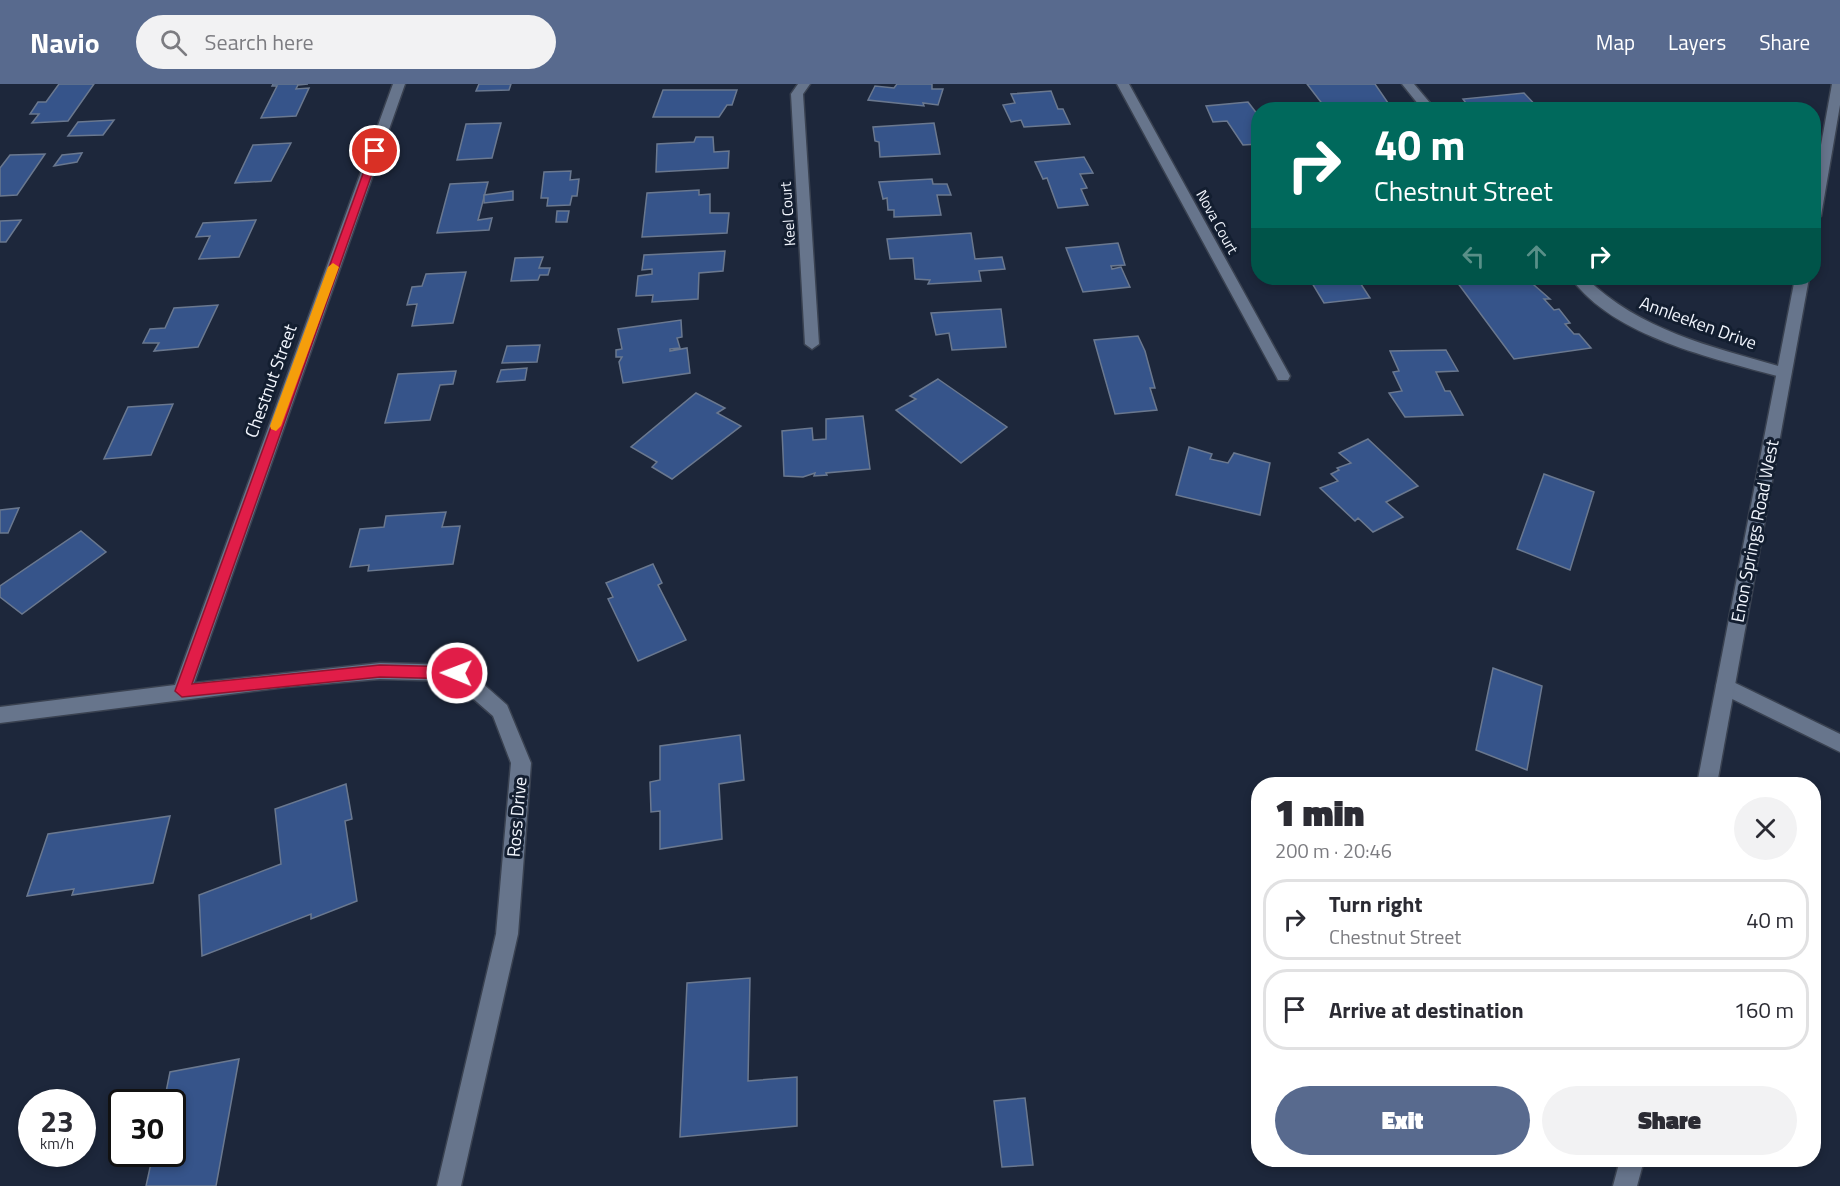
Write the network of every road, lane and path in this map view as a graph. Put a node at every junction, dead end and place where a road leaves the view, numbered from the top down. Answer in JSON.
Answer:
{"nodes":[{"id":1,"x":399,"y":84,"type":"edge"},
{"id":2,"x":804,"y":84,"type":"edge"},
{"id":3,"x":1123,"y":84,"type":"edge"},
{"id":4,"x":1408,"y":84,"type":"edge"},
{"id":5,"x":1838,"y":84,"type":"edge"},
{"id":6,"x":1423,"y":102,"type":"edge"},
{"id":7,"x":1821,"y":178,"type":"edge"},
{"id":8,"x":1585,"y":285,"type":"edge"},
{"id":9,"x":1801,"y":285,"type":"edge"},
{"id":10,"x":812,"y":344,"type":"dead end"},
{"id":11,"x":1784,"y":373,"type":"junction"},
{"id":12,"x":1283,"y":376,"type":"dead end"},
{"id":13,"x":1725,"y":686,"type":"junction"},
{"id":14,"x":182,"y":691,"type":"junction"},
{"id":15,"x":0,"y":715,"type":"edge"},
{"id":16,"x":1840,"y":743,"type":"edge"},
{"id":17,"x":1708,"y":777,"type":"edge"},
{"id":18,"x":1630,"y":1167,"type":"edge"},
{"id":19,"x":449,"y":1186,"type":"edge"},
{"id":20,"x":1625,"y":1186,"type":"edge"}],
"edges":[{"from":1,"to":14,"type":"street","name":"Chestnut Street"},
{"from":2,"to":10,"type":"street","name":"Keel Court"},
{"from":3,"to":12,"type":"street","name":"Nova Court"},
{"from":4,"to":6,"type":"street"},
{"from":5,"to":7,"type":"street"},
{"from":8,"to":11,"type":"street","name":"Annleeken Drive"},
{"from":9,"to":11,"type":"street","name":"Enon Springs Road West"},
{"from":11,"to":13,"type":"street","name":"Enon Springs Road West"},
{"from":13,"to":16,"type":"street"},
{"from":13,"to":17,"type":"street","name":"Enon Springs Road West"},
{"from":14,"to":15,"type":"street","name":"Ross Drive"},
{"from":14,"to":19,"type":"street","name":"Ross Drive"},
{"from":18,"to":20,"type":"street"}]}
